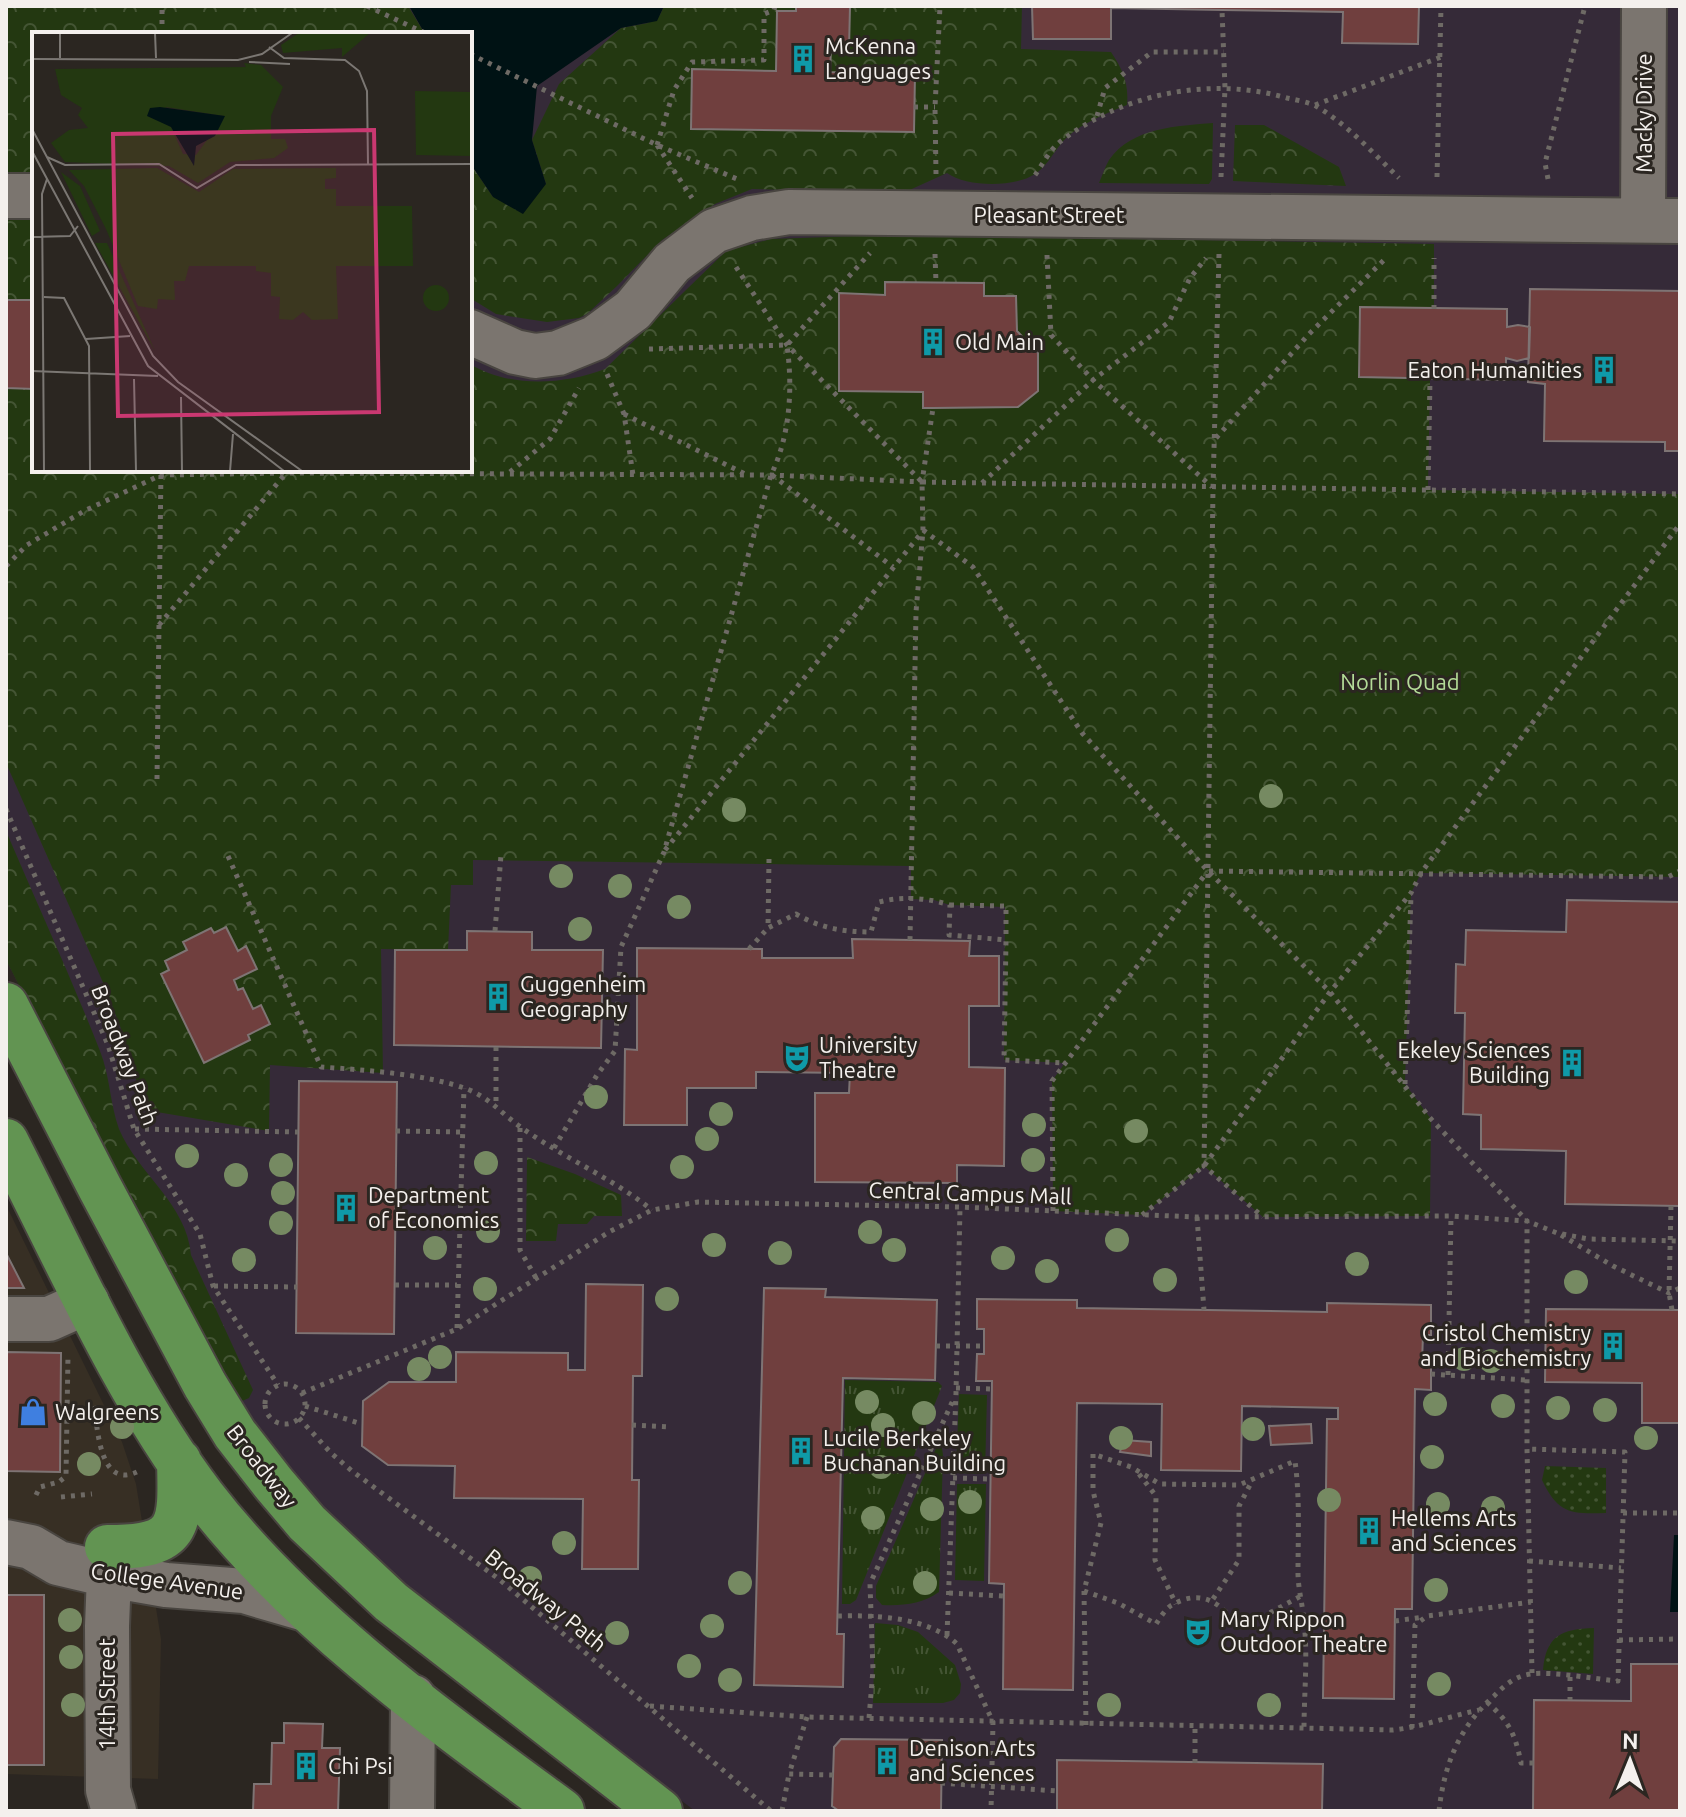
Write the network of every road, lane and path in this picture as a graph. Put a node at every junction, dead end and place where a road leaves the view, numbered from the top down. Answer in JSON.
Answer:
{"nodes":[{"id":1,"x":162,"y":6,"type":"edge"},
{"id":2,"x":367,"y":6,"type":"edge"},
{"id":3,"x":775,"y":6,"type":"edge"},
{"id":4,"x":940,"y":6,"type":"edge"},
{"id":5,"x":1441,"y":6,"type":"edge"},
{"id":6,"x":1585,"y":6,"type":"edge"},
{"id":7,"x":1644,"y":6,"type":"edge"},
{"id":8,"x":1222,"y":10,"type":"dead end"},
{"id":9,"x":162,"y":32,"type":"edge"},
{"id":10,"x":422,"y":32,"type":"edge"},
{"id":11,"x":1224,"y":52,"type":"junction"},
{"id":12,"x":472,"y":55,"type":"edge"},
{"id":13,"x":1441,"y":57,"type":"junction"},
{"id":14,"x":1225,"y":88,"type":"junction"},
{"id":15,"x":1314,"y":105,"type":"junction"},
{"id":16,"x":914,"y":107,"type":"dead end"},
{"id":17,"x":935,"y":107,"type":"junction"},
{"id":18,"x":1097,"y":117,"type":"junction"},
{"id":19,"x":1545,"y":163,"type":"dead end"},
{"id":20,"x":1031,"y":181,"type":"dead end"},
{"id":21,"x":1406,"y":184,"type":"dead end"},
{"id":22,"x":937,"y":187,"type":"dead end"},
{"id":23,"x":1221,"y":190,"type":"dead end"},
{"id":24,"x":6,"y":196,"type":"edge"},
{"id":25,"x":32,"y":196,"type":"edge"},
{"id":26,"x":1662,"y":220,"type":"edge"},
{"id":27,"x":1434,"y":231,"type":"junction"},
{"id":28,"x":1219,"y":241,"type":"dead end"},
{"id":29,"x":877,"y":246,"type":"dead end"},
{"id":30,"x":1392,"y":253,"type":"dead end"},
{"id":31,"x":1047,"y":254,"type":"dead end"},
{"id":32,"x":1209,"y":254,"type":"dead end"},
{"id":33,"x":734,"y":263,"type":"dead end"},
{"id":34,"x":1434,"y":309,"type":"dead end"},
{"id":35,"x":472,"y":333,"type":"edge"},
{"id":36,"x":787,"y":345,"type":"junction"},
{"id":37,"x":644,"y":349,"type":"dead end"},
{"id":38,"x":605,"y":369,"type":"dead end"},
{"id":39,"x":585,"y":377,"type":"dead end"},
{"id":40,"x":1430,"y":379,"type":"dead end"},
{"id":41,"x":1093,"y":380,"type":"junction"},
{"id":42,"x":933,"y":408,"type":"dead end"},
{"id":43,"x":624,"y":414,"type":"junction"},
{"id":44,"x":1216,"y":438,"type":"junction"},
{"id":45,"x":161,"y":472,"type":"edge"},
{"id":46,"x":286,"y":473,"type":"junction"},
{"id":47,"x":510,"y":473,"type":"junction"},
{"id":48,"x":633,"y":475,"type":"junction"},
{"id":49,"x":771,"y":475,"type":"junction"},
{"id":50,"x":750,"y":476,"type":"junction"},
{"id":51,"x":922,"y":482,"type":"junction"},
{"id":52,"x":982,"y":483,"type":"junction"},
{"id":53,"x":1213,"y":488,"type":"junction"},
{"id":54,"x":1428,"y":491,"type":"junction"},
{"id":55,"x":1680,"y":494,"type":"edge"},
{"id":56,"x":1680,"y":524,"type":"edge"},
{"id":57,"x":923,"y":530,"type":"junction"},
{"id":58,"x":6,"y":566,"type":"edge"},
{"id":59,"x":893,"y":567,"type":"junction"},
{"id":60,"x":158,"y":626,"type":"junction"},
{"id":61,"x":157,"y":779,"type":"dead end"},
{"id":62,"x":6,"y":809,"type":"edge"},
{"id":63,"x":664,"y":852,"type":"junction"},
{"id":64,"x":501,"y":855,"type":"dead end"},
{"id":65,"x":228,"y":856,"type":"dead end"},
{"id":66,"x":769,"y":859,"type":"dead end"},
{"id":67,"x":1208,"y":871,"type":"junction"},
{"id":68,"x":1680,"y":871,"type":"edge"},
{"id":69,"x":1421,"y":873,"type":"junction"},
{"id":70,"x":1411,"y":893,"type":"junction"},
{"id":71,"x":911,"y":899,"type":"junction"},
{"id":72,"x":950,"y":905,"type":"junction"},
{"id":73,"x":768,"y":928,"type":"junction"},
{"id":74,"x":495,"y":931,"type":"dead end"},
{"id":75,"x":910,"y":940,"type":"dead end"},
{"id":76,"x":1006,"y":940,"type":"junction"},
{"id":77,"x":749,"y":949,"type":"dead end"},
{"id":78,"x":1330,"y":992,"type":"junction"},
{"id":79,"x":6,"y":1005,"type":"edge"},
{"id":80,"x":496,"y":1047,"type":"dead end"},
{"id":81,"x":1066,"y":1063,"type":"junction"},
{"id":82,"x":1405,"y":1084,"type":"junction"},
{"id":83,"x":464,"y":1088,"type":"junction"},
{"id":84,"x":496,"y":1106,"type":"junction"},
{"id":85,"x":520,"y":1128,"type":"junction"},
{"id":86,"x":134,"y":1129,"type":"junction"},
{"id":87,"x":396,"y":1131,"type":"dead end"},
{"id":88,"x":298,"y":1132,"type":"dead end"},
{"id":89,"x":463,"y":1132,"type":"junction"},
{"id":90,"x":6,"y":1141,"type":"edge"},
{"id":91,"x":554,"y":1148,"type":"junction"},
{"id":92,"x":1204,"y":1166,"type":"junction"},
{"id":93,"x":1671,"y":1206,"type":"dead end"},
{"id":94,"x":960,"y":1207,"type":"junction"},
{"id":95,"x":652,"y":1210,"type":"junction"},
{"id":96,"x":1053,"y":1211,"type":"junction"},
{"id":97,"x":1142,"y":1215,"type":"junction"},
{"id":98,"x":1451,"y":1216,"type":"junction"},
{"id":99,"x":1197,"y":1217,"type":"junction"},
{"id":100,"x":1263,"y":1217,"type":"junction"},
{"id":101,"x":1527,"y":1221,"type":"junction"},
{"id":102,"x":1557,"y":1233,"type":"junction"},
{"id":103,"x":1670,"y":1241,"type":"junction"},
{"id":104,"x":1680,"y":1241,"type":"edge"},
{"id":105,"x":536,"y":1278,"type":"junction"},
{"id":106,"x":395,"y":1285,"type":"dead end"},
{"id":107,"x":457,"y":1285,"type":"junction"},
{"id":108,"x":213,"y":1286,"type":"junction"},
{"id":109,"x":297,"y":1287,"type":"dead end"},
{"id":110,"x":1680,"y":1288,"type":"edge"},
{"id":111,"x":1669,"y":1293,"type":"junction"},
{"id":112,"x":87,"y":1302,"type":"junction"},
{"id":113,"x":1204,"y":1310,"type":"dead end"},
{"id":114,"x":1672,"y":1310,"type":"dead end"},
{"id":115,"x":6,"y":1319,"type":"edge"},
{"id":116,"x":457,"y":1329,"type":"junction"},
{"id":117,"x":957,"y":1345,"type":"junction"},
{"id":118,"x":936,"y":1346,"type":"dead end"},
{"id":119,"x":984,"y":1346,"type":"dead end"},
{"id":120,"x":75,"y":1350,"type":"dead end"},
{"id":121,"x":1431,"y":1374,"type":"dead end"},
{"id":122,"x":1448,"y":1375,"type":"junction"},
{"id":123,"x":1526,"y":1380,"type":"junction"},
{"id":124,"x":278,"y":1385,"type":"junction"},
{"id":125,"x":992,"y":1389,"type":"dead end"},
{"id":126,"x":956,"y":1391,"type":"junction"},
{"id":127,"x":302,"y":1393,"type":"junction"},
{"id":128,"x":93,"y":1402,"type":"dead end"},
{"id":129,"x":305,"y":1406,"type":"junction"},
{"id":130,"x":299,"y":1418,"type":"junction"},
{"id":131,"x":362,"y":1424,"type":"dead end"},
{"id":132,"x":632,"y":1425,"type":"dead end"},
{"id":133,"x":669,"y":1427,"type":"dead end"},
{"id":134,"x":1527,"y":1449,"type":"junction"},
{"id":135,"x":179,"y":1461,"type":"junction"},
{"id":136,"x":1136,"y":1470,"type":"junction"},
{"id":137,"x":129,"y":1476,"type":"dead end"},
{"id":138,"x":953,"y":1478,"type":"junction"},
{"id":139,"x":991,"y":1479,"type":"dead end"},
{"id":140,"x":1253,"y":1480,"type":"junction"},
{"id":141,"x":92,"y":1494,"type":"dead end"},
{"id":142,"x":36,"y":1495,"type":"dead end"},
{"id":143,"x":61,"y":1497,"type":"dead end"},
{"id":144,"x":1623,"y":1513,"type":"junction"},
{"id":145,"x":1680,"y":1513,"type":"edge"},
{"id":146,"x":18,"y":1545,"type":"edge"},
{"id":147,"x":108,"y":1561,"type":"junction"},
{"id":148,"x":1529,"y":1561,"type":"junction"},
{"id":149,"x":263,"y":1564,"type":"junction"},
{"id":150,"x":1621,"y":1568,"type":"junction"},
{"id":151,"x":1084,"y":1591,"type":"junction"},
{"id":152,"x":949,"y":1593,"type":"junction"},
{"id":153,"x":1004,"y":1596,"type":"dead end"},
{"id":154,"x":1301,"y":1596,"type":"junction"},
{"id":155,"x":1213,"y":1599,"type":"junction"},
{"id":156,"x":391,"y":1602,"type":"junction"},
{"id":157,"x":1531,"y":1602,"type":"junction"},
{"id":158,"x":1176,"y":1604,"type":"junction"},
{"id":159,"x":305,"y":1609,"type":"junction"},
{"id":160,"x":871,"y":1615,"type":"junction"},
{"id":161,"x":838,"y":1616,"type":"dead end"},
{"id":162,"x":1425,"y":1617,"type":"junction"},
{"id":163,"x":1395,"y":1621,"type":"dead end"},
{"id":164,"x":947,"y":1635,"type":"junction"},
{"id":165,"x":1680,"y":1639,"type":"edge"},
{"id":166,"x":1619,"y":1640,"type":"junction"},
{"id":167,"x":1532,"y":1673,"type":"junction"},
{"id":168,"x":1570,"y":1677,"type":"junction"},
{"id":169,"x":413,"y":1697,"type":"junction"},
{"id":170,"x":1570,"y":1700,"type":"dead end"},
{"id":171,"x":1487,"y":1702,"type":"junction"},
{"id":172,"x":650,"y":1706,"type":"junction"},
{"id":173,"x":1479,"y":1710,"type":"junction"},
{"id":174,"x":807,"y":1717,"type":"junction"},
{"id":175,"x":869,"y":1718,"type":"junction"},
{"id":176,"x":993,"y":1722,"type":"junction"},
{"id":177,"x":1086,"y":1725,"type":"junction"},
{"id":178,"x":1195,"y":1727,"type":"junction"},
{"id":179,"x":1412,"y":1728,"type":"junction"},
{"id":180,"x":1304,"y":1729,"type":"junction"},
{"id":181,"x":1195,"y":1763,"type":"dead end"},
{"id":182,"x":1534,"y":1763,"type":"dead end"},
{"id":183,"x":789,"y":1774,"type":"junction"},
{"id":184,"x":834,"y":1775,"type":"dead end"},
{"id":185,"x":941,"y":1783,"type":"dead end"},
{"id":186,"x":993,"y":1785,"type":"junction"},
{"id":187,"x":1057,"y":1791,"type":"dead end"},
{"id":188,"x":114,"y":1811,"type":"edge"},
{"id":189,"x":412,"y":1811,"type":"edge"},
{"id":190,"x":562,"y":1811,"type":"edge"},
{"id":191,"x":660,"y":1811,"type":"edge"},
{"id":192,"x":771,"y":1811,"type":"edge"},
{"id":193,"x":782,"y":1811,"type":"edge"},
{"id":194,"x":991,"y":1811,"type":"edge"},
{"id":195,"x":1439,"y":1811,"type":"edge"}],
"edges":[{"from":1,"to":9,"type":"path"},
{"from":2,"to":10,"type":"path"},
{"from":3,"to":12,"type":"path"},
{"from":4,"to":17,"type":"path"},
{"from":5,"to":13,"type":"path"},
{"from":6,"to":19,"type":"path"},
{"from":7,"to":26,"type":"street","name":"Macky Drive"},
{"from":8,"to":11,"type":"path"},
{"from":11,"to":14,"type":"path"},
{"from":11,"to":18,"type":"path"},
{"from":13,"to":15,"type":"path"},
{"from":13,"to":27,"type":"path"},
{"from":14,"to":15,"type":"path"},
{"from":14,"to":18,"type":"path"},
{"from":14,"to":23,"type":"path"},
{"from":15,"to":21,"type":"path"},
{"from":16,"to":17,"type":"path"},
{"from":17,"to":22,"type":"path"},
{"from":18,"to":20,"type":"path"},
{"from":24,"to":25,"type":"street"},
{"from":26,"to":27,"type":"street","name":"Pleasant Street"},
{"from":27,"to":34,"type":"path"},
{"from":27,"to":35,"type":"street","name":"Pleasant Street"},
{"from":28,"to":44,"type":"path"},
{"from":29,"to":36,"type":"path"},
{"from":30,"to":44,"type":"path"},
{"from":31,"to":41,"type":"path"},
{"from":32,"to":41,"type":"path"},
{"from":33,"to":36,"type":"path"},
{"from":36,"to":37,"type":"path"},
{"from":36,"to":49,"type":"path"},
{"from":36,"to":51,"type":"path"},
{"from":38,"to":43,"type":"path"},
{"from":39,"to":47,"type":"path"},
{"from":40,"to":54,"type":"path"},
{"from":41,"to":52,"type":"path"},
{"from":41,"to":53,"type":"path"},
{"from":42,"to":51,"type":"path"},
{"from":43,"to":48,"type":"path"},
{"from":43,"to":50,"type":"path"},
{"from":44,"to":53,"type":"path"},
{"from":45,"to":46,"type":"path"},
{"from":45,"to":58,"type":"path"},
{"from":45,"to":60,"type":"path"},
{"from":46,"to":47,"type":"path"},
{"from":46,"to":60,"type":"path"},
{"from":47,"to":48,"type":"path"},
{"from":48,"to":50,"type":"path"},
{"from":49,"to":50,"type":"path"},
{"from":49,"to":51,"type":"path"},
{"from":49,"to":59,"type":"path"},
{"from":49,"to":63,"type":"path"},
{"from":51,"to":52,"type":"path"},
{"from":51,"to":57,"type":"path"},
{"from":52,"to":53,"type":"path"},
{"from":53,"to":54,"type":"path"},
{"from":53,"to":67,"type":"path"},
{"from":54,"to":55,"type":"path"},
{"from":56,"to":69,"type":"path"},
{"from":57,"to":59,"type":"path"},
{"from":57,"to":67,"type":"path"},
{"from":57,"to":71,"type":"path"},
{"from":59,"to":63,"type":"path"},
{"from":60,"to":61,"type":"path"},
{"from":62,"to":86,"type":"path","name":"Broadway Path"},
{"from":63,"to":91,"type":"path"},
{"from":64,"to":74,"type":"path"},
{"from":65,"to":83,"type":"path"},
{"from":66,"to":73,"type":"path"},
{"from":67,"to":69,"type":"path"},
{"from":67,"to":78,"type":"path"},
{"from":67,"to":81,"type":"path"},
{"from":67,"to":92,"type":"path"},
{"from":68,"to":69,"type":"path"},
{"from":69,"to":70,"type":"path"},
{"from":70,"to":78,"type":"path"},
{"from":70,"to":82,"type":"path"},
{"from":71,"to":72,"type":"path"},
{"from":71,"to":73,"type":"path"},
{"from":71,"to":75,"type":"path"},
{"from":72,"to":76,"type":"path"},
{"from":72,"to":76,"type":"path"},
{"from":73,"to":77,"type":"path"},
{"from":76,"to":81,"type":"path"},
{"from":78,"to":82,"type":"path"},
{"from":78,"to":92,"type":"path"},
{"from":79,"to":156,"type":"main road","name":"Broadway"},
{"from":80,"to":84,"type":"path"},
{"from":81,"to":96,"type":"path"},
{"from":82,"to":101,"type":"path"},
{"from":83,"to":84,"type":"path"},
{"from":83,"to":89,"type":"path"},
{"from":84,"to":85,"type":"path"},
{"from":85,"to":91,"type":"path"},
{"from":85,"to":105,"type":"path"},
{"from":86,"to":88,"type":"path"},
{"from":86,"to":108,"type":"path","name":"Broadway Path"},
{"from":87,"to":89,"type":"path"},
{"from":89,"to":107,"type":"path"},
{"from":90,"to":112,"type":"main road"},
{"from":91,"to":95,"type":"path"},
{"from":92,"to":97,"type":"path"},
{"from":92,"to":100,"type":"path"},
{"from":93,"to":103,"type":"path"},
{"from":94,"to":95,"type":"path","name":"Central Campus Mall"},
{"from":94,"to":96,"type":"path","name":"Central Campus Mall"},
{"from":94,"to":117,"type":"path"},
{"from":95,"to":105,"type":"path","name":"Central Campus Mall"},
{"from":96,"to":97,"type":"path","name":"Central Campus Mall"},
{"from":97,"to":99,"type":"path","name":"Central Campus Mall"},
{"from":98,"to":100,"type":"path","name":"Central Campus Mall"},
{"from":98,"to":101,"type":"path","name":"Central Campus Mall"},
{"from":98,"to":122,"type":"path"},
{"from":99,"to":100,"type":"path","name":"Central Campus Mall"},
{"from":99,"to":113,"type":"path"},
{"from":101,"to":102,"type":"path","name":"Central Campus Mall"},
{"from":101,"to":123,"type":"path"},
{"from":102,"to":103,"type":"path","name":"Central Campus Mall"},
{"from":102,"to":111,"type":"path"},
{"from":103,"to":104,"type":"path","name":"Central Campus Mall"},
{"from":103,"to":111,"type":"path"},
{"from":105,"to":116,"type":"path","name":"Central Campus Mall"},
{"from":106,"to":107,"type":"path"},
{"from":107,"to":116,"type":"path"},
{"from":108,"to":109,"type":"path"},
{"from":108,"to":124,"type":"path","name":"Broadway Path"},
{"from":110,"to":111,"type":"path"},
{"from":111,"to":114,"type":"path"},
{"from":112,"to":115,"type":"street"},
{"from":112,"to":135,"type":"main road"},
{"from":116,"to":127,"type":"path","name":"Central Campus Mall"},
{"from":117,"to":118,"type":"path"},
{"from":117,"to":119,"type":"path"},
{"from":117,"to":126,"type":"path"},
{"from":120,"to":142,"type":"path"},
{"from":121,"to":122,"type":"path"},
{"from":122,"to":123,"type":"path"},
{"from":123,"to":134,"type":"path"},
{"from":124,"to":127,"type":"path"},
{"from":124,"to":130,"type":"path"},
{"from":125,"to":126,"type":"path"},
{"from":126,"to":138,"type":"path"},
{"from":126,"to":160,"type":"path"},
{"from":127,"to":129,"type":"path"},
{"from":128,"to":137,"type":"path"},
{"from":129,"to":130,"type":"path"},
{"from":129,"to":131,"type":"path"},
{"from":130,"to":172,"type":"path","name":"Broadway Path"},
{"from":132,"to":133,"type":"path"},
{"from":134,"to":144,"type":"path"},
{"from":134,"to":148,"type":"path"},
{"from":135,"to":147,"type":"main road"},
{"from":135,"to":149,"type":"main road"},
{"from":136,"to":140,"type":"path"},
{"from":136,"to":151,"type":"path"},
{"from":136,"to":158,"type":"path"},
{"from":138,"to":139,"type":"path"},
{"from":138,"to":152,"type":"path"},
{"from":140,"to":154,"type":"path"},
{"from":140,"to":155,"type":"path"},
{"from":141,"to":143,"type":"path"},
{"from":144,"to":145,"type":"path"},
{"from":144,"to":150,"type":"path"},
{"from":146,"to":147,"type":"street","name":"College Avenue"},
{"from":147,"to":149,"type":"street","name":"College Avenue"},
{"from":147,"to":159,"type":"street","name":"College Avenue"},
{"from":147,"to":188,"type":"street","name":"14th Street"},
{"from":148,"to":150,"type":"path"},
{"from":148,"to":157,"type":"path"},
{"from":149,"to":156,"type":"main road"},
{"from":149,"to":159,"type":"main road"},
{"from":150,"to":166,"type":"path"},
{"from":151,"to":158,"type":"path"},
{"from":151,"to":177,"type":"path"},
{"from":152,"to":153,"type":"path"},
{"from":152,"to":164,"type":"path"},
{"from":154,"to":155,"type":"path"},
{"from":154,"to":180,"type":"path"},
{"from":155,"to":158,"type":"path"},
{"from":156,"to":191,"type":"main road","name":"Broadway"},
{"from":157,"to":162,"type":"path"},
{"from":157,"to":167,"type":"path"},
{"from":159,"to":169,"type":"main road"},
{"from":160,"to":161,"type":"path"},
{"from":160,"to":164,"type":"path"},
{"from":160,"to":175,"type":"path"},
{"from":162,"to":163,"type":"path"},
{"from":162,"to":179,"type":"path"},
{"from":164,"to":176,"type":"path"},
{"from":165,"to":166,"type":"path"},
{"from":166,"to":168,"type":"path"},
{"from":167,"to":168,"type":"path"},
{"from":167,"to":171,"type":"path"},
{"from":168,"to":170,"type":"path"},
{"from":169,"to":189,"type":"street"},
{"from":169,"to":190,"type":"main road"},
{"from":171,"to":173,"type":"path"},
{"from":171,"to":182,"type":"path"},
{"from":172,"to":174,"type":"path"},
{"from":172,"to":192,"type":"path","name":"Broadway Path"},
{"from":173,"to":179,"type":"path"},
{"from":173,"to":195,"type":"path"},
{"from":174,"to":175,"type":"path"},
{"from":174,"to":183,"type":"path"},
{"from":175,"to":176,"type":"path"},
{"from":176,"to":177,"type":"path"},
{"from":176,"to":186,"type":"path"},
{"from":177,"to":178,"type":"path"},
{"from":178,"to":180,"type":"path"},
{"from":178,"to":181,"type":"path"},
{"from":179,"to":180,"type":"path"},
{"from":183,"to":184,"type":"path"},
{"from":183,"to":193,"type":"path"},
{"from":185,"to":186,"type":"path"},
{"from":186,"to":187,"type":"path"},
{"from":186,"to":194,"type":"path"}]}
